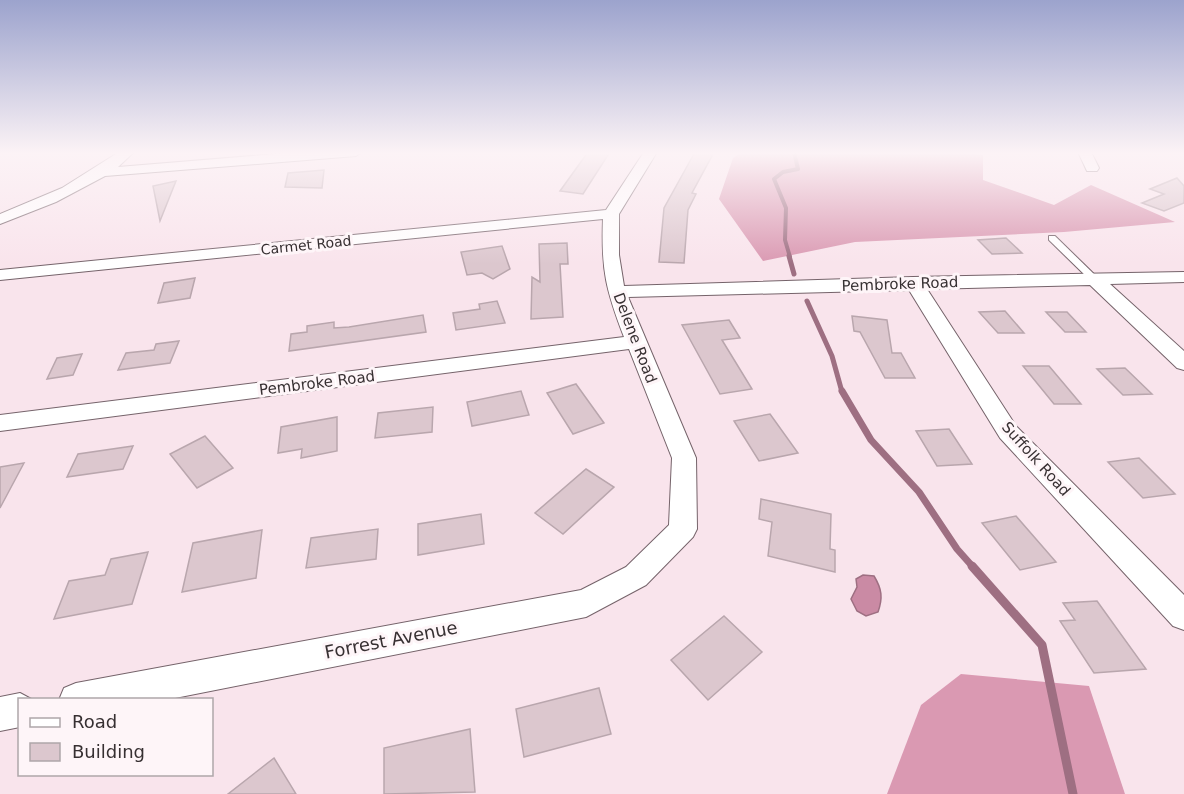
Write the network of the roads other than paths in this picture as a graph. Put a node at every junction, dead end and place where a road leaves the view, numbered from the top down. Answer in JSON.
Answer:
{"nodes":[{"id":1,"x":71,"y":189,"type":"edge"},
{"id":2,"x":627,"y":189,"type":"edge"},
{"id":3,"x":611,"y":214,"type":"junction"},
{"id":4,"x":0,"y":219,"type":"edge"},
{"id":5,"x":1052,"y":238,"type":"dead end"},
{"id":6,"x":0,"y":275,"type":"edge"},
{"id":7,"x":1184,"y":277,"type":"edge"},
{"id":8,"x":1094,"y":279,"type":"junction"},
{"id":9,"x":913,"y":282,"type":"junction"},
{"id":10,"x":616,"y":292,"type":"junction"},
{"id":11,"x":634,"y":342,"type":"junction"},
{"id":12,"x":1184,"y":363,"type":"edge"},
{"id":13,"x":0,"y":423,"type":"edge"},
{"id":14,"x":683,"y":530,"type":"joint"},
{"id":15,"x":1184,"y":616,"type":"edge"},
{"id":16,"x":81,"y":698,"type":"edge"},
{"id":17,"x":18,"y":710,"type":"edge"},
{"id":18,"x":0,"y":714,"type":"edge"}],
"edges":[{"from":1,"to":4,"type":"street"},
{"from":2,"to":3,"type":"street"},
{"from":3,"to":6,"type":"street","name":"Carmet Road"},
{"from":3,"to":10,"type":"street","name":"Delene Road"},
{"from":5,"to":8,"type":"lane"},
{"from":7,"to":8,"type":"street","name":"Pembroke Road"},
{"from":8,"to":9,"type":"street","name":"Pembroke Road"},
{"from":8,"to":12,"type":"street"},
{"from":9,"to":10,"type":"street","name":"Pembroke Road"},
{"from":9,"to":15,"type":"street","name":"Suffolk Road"},
{"from":10,"to":11,"type":"street","name":"Delene Road"},
{"from":11,"to":13,"type":"street","name":"Pembroke Road"},
{"from":11,"to":14,"type":"street","name":"Delene Road"},
{"from":14,"to":16,"type":"street","name":"Forrest Avenue"},
{"from":17,"to":18,"type":"street"}]}
